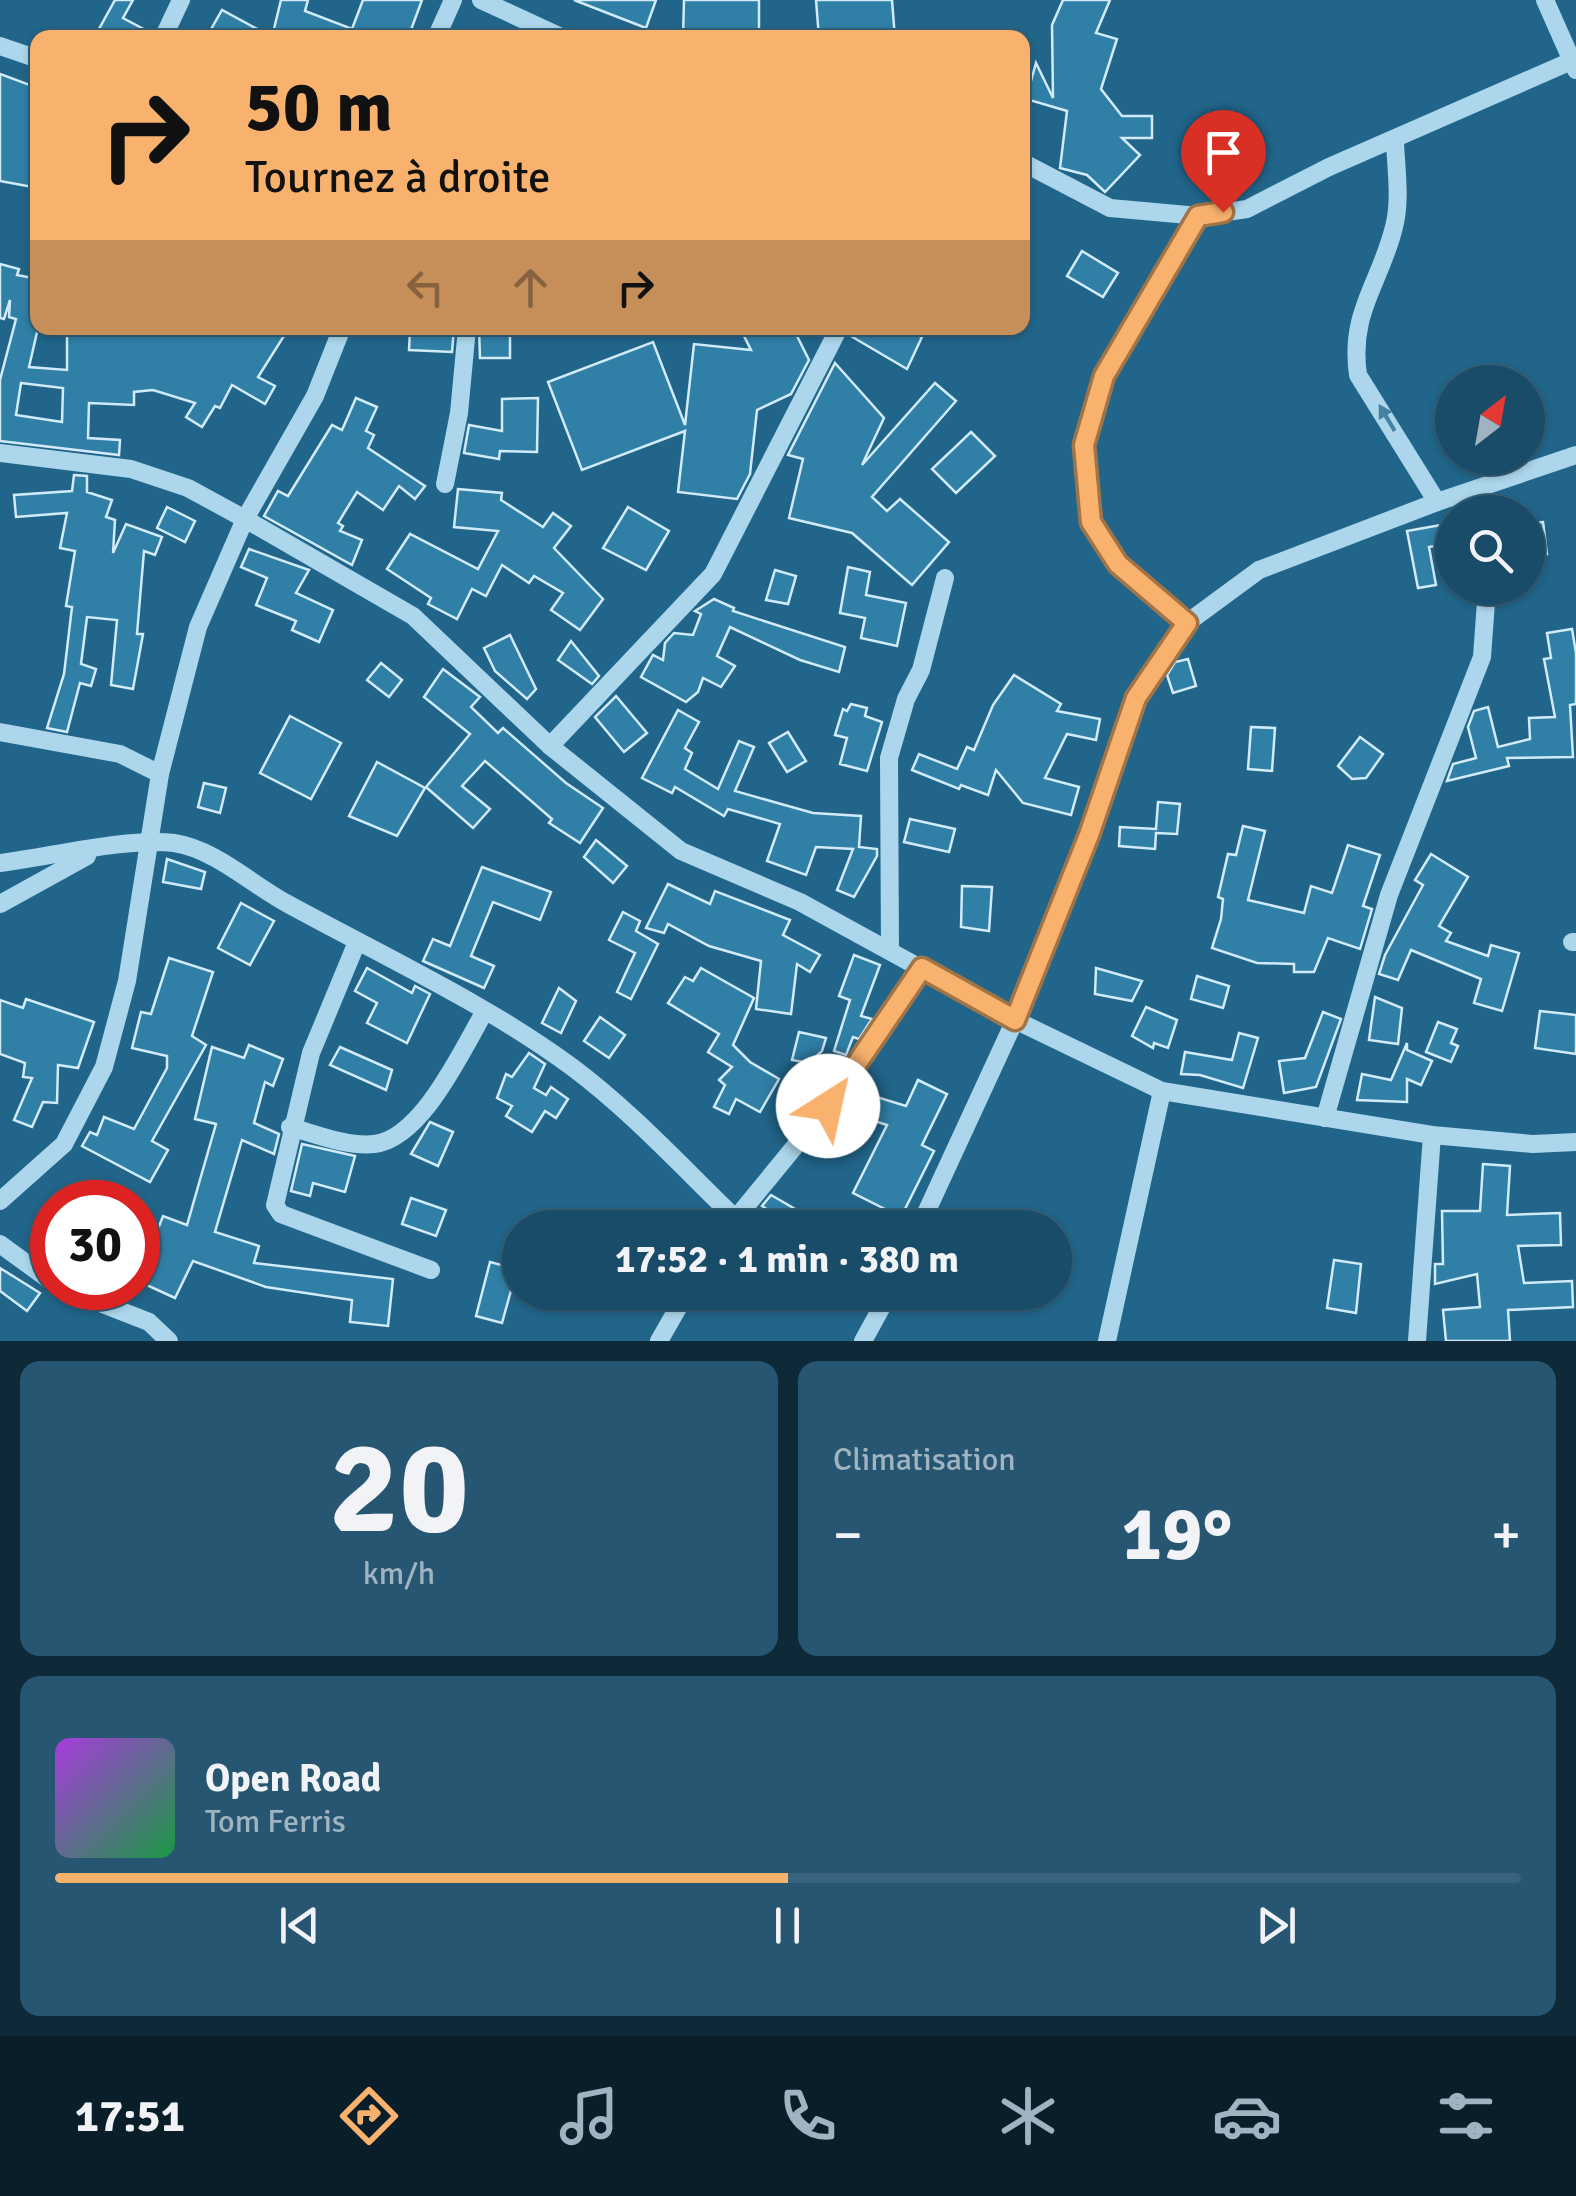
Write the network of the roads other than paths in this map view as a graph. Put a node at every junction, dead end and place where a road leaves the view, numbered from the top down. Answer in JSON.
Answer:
{"nodes":[{"id":1,"x":180,"y":0,"type":"edge"},
{"id":2,"x":452,"y":0,"type":"edge"},
{"id":3,"x":480,"y":0,"type":"edge"},
{"id":4,"x":1544,"y":0,"type":"edge"},
{"id":5,"x":167,"y":30,"type":"edge"},
{"id":6,"x":439,"y":30,"type":"edge"},
{"id":7,"x":545,"y":30,"type":"edge"},
{"id":8,"x":0,"y":46,"type":"edge"},
{"id":9,"x":30,"y":56,"type":"edge"},
{"id":10,"x":1574,"y":63,"type":"edge"},
{"id":11,"x":1395,"y":142,"type":"junction"},
{"id":12,"x":1030,"y":166,"type":"edge"},
{"id":13,"x":1198,"y":216,"type":"junction"},
{"id":14,"x":339,"y":335,"type":"edge"},
{"id":15,"x":466,"y":335,"type":"edge"},
{"id":16,"x":836,"y":335,"type":"edge"},
{"id":17,"x":0,"y":453,"type":"edge"},
{"id":18,"x":1576,"y":456,"type":"edge"},
{"id":19,"x":445,"y":484,"type":"dead end"},
{"id":20,"x":1470,"y":493,"type":"joint"},
{"id":21,"x":1462,"y":495,"type":"edge"},
{"id":22,"x":1435,"y":500,"type":"edge"},
{"id":23,"x":1435,"y":502,"type":"edge"},
{"id":24,"x":246,"y":519,"type":"junction"},
{"id":25,"x":945,"y":578,"type":"dead end"},
{"id":26,"x":1486,"y":605,"type":"edge"},
{"id":27,"x":1187,"y":623,"type":"junction"},
{"id":28,"x":0,"y":732,"type":"edge"},
{"id":29,"x":550,"y":746,"type":"junction"},
{"id":30,"x":160,"y":774,"type":"junction"},
{"id":31,"x":146,"y":843,"type":"junction"},
{"id":32,"x":96,"y":850,"type":"junction"},
{"id":33,"x":0,"y":863,"type":"edge"},
{"id":34,"x":0,"y":904,"type":"edge"},
{"id":35,"x":357,"y":942,"type":"junction"},
{"id":36,"x":890,"y":951,"type":"junction"},
{"id":37,"x":922,"y":968,"type":"junction"},
{"id":38,"x":485,"y":1011,"type":"junction"},
{"id":39,"x":1015,"y":1020,"type":"junction"},
{"id":40,"x":1162,"y":1092,"type":"junction"},
{"id":41,"x":1325,"y":1118,"type":"junction"},
{"id":42,"x":290,"y":1127,"type":"junction"},
{"id":43,"x":1432,"y":1135,"type":"junction"},
{"id":44,"x":1576,"y":1142,"type":"edge"},
{"id":45,"x":0,"y":1201,"type":"edge"},
{"id":46,"x":719,"y":1210,"type":"edge"},
{"id":47,"x":741,"y":1210,"type":"edge"},
{"id":48,"x":928,"y":1210,"type":"edge"},
{"id":49,"x":0,"y":1244,"type":"edge"},
{"id":50,"x":30,"y":1266,"type":"edge"},
{"id":51,"x":431,"y":1270,"type":"dead end"},
{"id":52,"x":118,"y":1310,"type":"edge"},
{"id":53,"x":676,"y":1310,"type":"edge"},
{"id":54,"x":880,"y":1310,"type":"edge"},
{"id":55,"x":168,"y":1341,"type":"edge"},
{"id":56,"x":658,"y":1341,"type":"edge"},
{"id":57,"x":863,"y":1341,"type":"edge"},
{"id":58,"x":1106,"y":1341,"type":"edge"},
{"id":59,"x":1417,"y":1341,"type":"edge"}],
"edges":[{"from":1,"to":5,"type":"street"},
{"from":2,"to":6,"type":"street"},
{"from":3,"to":7,"type":"street"},
{"from":4,"to":10,"type":"street"},
{"from":8,"to":9,"type":"street"},
{"from":10,"to":11,"type":"street"},
{"from":11,"to":13,"type":"street"},
{"from":22,"to":11,"type":"street","one_way":true},
{"from":12,"to":13,"type":"street"},
{"from":13,"to":27,"type":"street"},
{"from":14,"to":24,"type":"street"},
{"from":15,"to":19,"type":"street"},
{"from":16,"to":29,"type":"street"},
{"from":17,"to":24,"type":"street"},
{"from":18,"to":20,"type":"street"},
{"from":20,"to":21,"type":"street"},
{"from":23,"to":27,"type":"street"},
{"from":24,"to":29,"type":"street"},
{"from":24,"to":30,"type":"street"},
{"from":25,"to":36,"type":"street"},
{"from":26,"to":41,"type":"street"},
{"from":27,"to":39,"type":"street"},
{"from":28,"to":30,"type":"street"},
{"from":29,"to":36,"type":"street"},
{"from":30,"to":31,"type":"street"},
{"from":31,"to":32,"type":"street"},
{"from":31,"to":35,"type":"street"},
{"from":31,"to":45,"type":"street"},
{"from":32,"to":33,"type":"street"},
{"from":32,"to":34,"type":"street"},
{"from":35,"to":38,"type":"street"},
{"from":35,"to":42,"type":"street"},
{"from":36,"to":37,"type":"street"},
{"from":37,"to":39,"type":"street"},
{"from":37,"to":47,"type":"street"},
{"from":38,"to":42,"type":"street"},
{"from":38,"to":46,"type":"street"},
{"from":39,"to":40,"type":"street"},
{"from":39,"to":48,"type":"street"},
{"from":40,"to":41,"type":"street"},
{"from":40,"to":58,"type":"street"},
{"from":41,"to":43,"type":"street"},
{"from":42,"to":51,"type":"street"},
{"from":43,"to":44,"type":"street"},
{"from":43,"to":59,"type":"street"},
{"from":49,"to":50,"type":"street"},
{"from":52,"to":55,"type":"street"},
{"from":53,"to":56,"type":"street"},
{"from":54,"to":57,"type":"street"}]}
